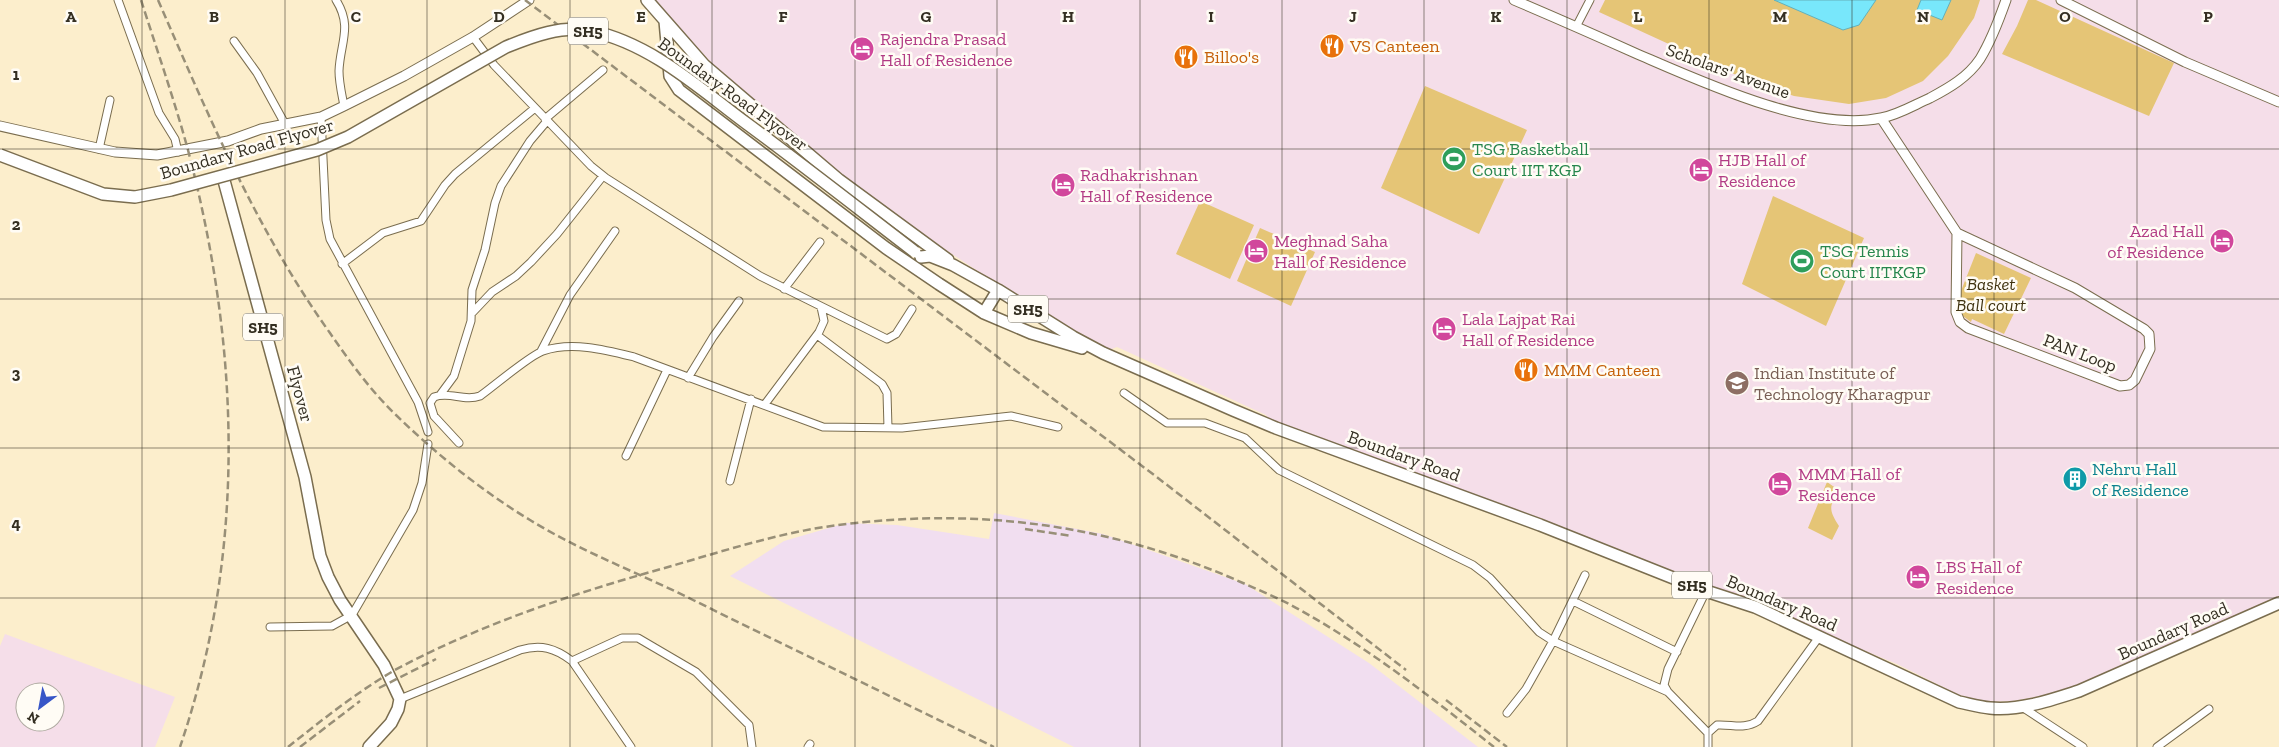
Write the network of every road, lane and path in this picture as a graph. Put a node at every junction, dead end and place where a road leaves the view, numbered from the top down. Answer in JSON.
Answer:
{"nodes":[{"id":1,"x":118,"y":0,"type":"edge"},
{"id":2,"x":336,"y":0,"type":"edge"},
{"id":3,"x":529,"y":0,"type":"edge"},
{"id":4,"x":647,"y":0,"type":"edge"},
{"id":5,"x":1514,"y":0,"type":"edge"},
{"id":6,"x":1590,"y":0,"type":"edge"},
{"id":7,"x":2006,"y":0,"type":"edge"},
{"id":8,"x":2060,"y":0,"type":"edge"},
{"id":9,"x":665,"y":22,"type":"junction"},
{"id":10,"x":1576,"y":27,"type":"junction"},
{"id":11,"x":473,"y":37,"type":"junction"},
{"id":12,"x":234,"y":41,"type":"dead end"},
{"id":13,"x":603,"y":70,"type":"dead end"},
{"id":14,"x":110,"y":100,"type":"dead end"},
{"id":15,"x":2279,"y":102,"type":"edge"},
{"id":16,"x":344,"y":106,"type":"junction"},
{"id":17,"x":535,"y":108,"type":"junction"},
{"id":18,"x":321,"y":117,"type":"junction"},
{"id":19,"x":1881,"y":118,"type":"junction"},
{"id":20,"x":546,"y":120,"type":"junction"},
{"id":21,"x":285,"y":124,"type":"junction"},
{"id":22,"x":0,"y":126,"type":"edge"},
{"id":23,"x":99,"y":149,"type":"junction"},
{"id":24,"x":178,"y":152,"type":"junction"},
{"id":25,"x":0,"y":155,"type":"edge"},
{"id":26,"x":603,"y":176,"type":"junction"},
{"id":27,"x":223,"y":177,"type":"junction"},
{"id":28,"x":615,"y":231,"type":"dead end"},
{"id":29,"x":1957,"y":233,"type":"junction"},
{"id":30,"x":820,"y":242,"type":"dead end"},
{"id":31,"x":918,"y":255,"type":"junction"},
{"id":32,"x":342,"y":264,"type":"junction"},
{"id":33,"x":953,"y":264,"type":"junction"},
{"id":34,"x":929,"y":278,"type":"junction"},
{"id":35,"x":784,"y":289,"type":"junction"},
{"id":36,"x":998,"y":290,"type":"junction"},
{"id":37,"x":739,"y":301,"type":"dead end"},
{"id":38,"x":821,"y":307,"type":"junction"},
{"id":39,"x":912,"y":308,"type":"dead end"},
{"id":40,"x":473,"y":312,"type":"junction"},
{"id":41,"x":984,"y":313,"type":"junction"},
{"id":42,"x":817,"y":335,"type":"junction"},
{"id":43,"x":541,"y":351,"type":"junction"},
{"id":44,"x":1103,"y":353,"type":"junction"},
{"id":45,"x":667,"y":370,"type":"junction"},
{"id":46,"x":688,"y":378,"type":"junction"},
{"id":47,"x":1124,"y":393,"type":"dead end"},
{"id":48,"x":440,"y":395,"type":"junction"},
{"id":49,"x":751,"y":398,"type":"junction"},
{"id":50,"x":765,"y":404,"type":"junction"},
{"id":51,"x":888,"y":428,"type":"junction"},
{"id":52,"x":1058,"y":428,"type":"dead end"},
{"id":53,"x":428,"y":432,"type":"dead end"},
{"id":54,"x":458,"y":443,"type":"dead end"},
{"id":55,"x":428,"y":444,"type":"dead end"},
{"id":56,"x":626,"y":456,"type":"dead end"},
{"id":57,"x":730,"y":481,"type":"dead end"},
{"id":58,"x":1585,"y":575,"type":"dead end"},
{"id":59,"x":1706,"y":591,"type":"junction"},
{"id":60,"x":1573,"y":601,"type":"junction"},
{"id":61,"x":2279,"y":603,"type":"edge"},
{"id":62,"x":352,"y":615,"type":"junction"},
{"id":63,"x":270,"y":628,"type":"dead end"},
{"id":64,"x":1819,"y":637,"type":"junction"},
{"id":65,"x":1553,"y":642,"type":"junction"},
{"id":66,"x":1677,"y":652,"type":"junction"},
{"id":67,"x":572,"y":661,"type":"junction"},
{"id":68,"x":1668,"y":692,"type":"junction"},
{"id":69,"x":400,"y":699,"type":"junction"},
{"id":70,"x":2022,"y":707,"type":"junction"},
{"id":71,"x":2209,"y":709,"type":"dead end"},
{"id":72,"x":1507,"y":713,"type":"dead end"},
{"id":73,"x":1708,"y":733,"type":"junction"},
{"id":74,"x":369,"y":747,"type":"edge"},
{"id":75,"x":631,"y":747,"type":"edge"},
{"id":76,"x":752,"y":747,"type":"edge"},
{"id":77,"x":1708,"y":747,"type":"edge"},
{"id":78,"x":2083,"y":747,"type":"edge"},
{"id":79,"x":2157,"y":747,"type":"edge"}],
"edges":[{"from":1,"to":24,"type":"street"},
{"from":2,"to":16,"type":"street"},
{"from":3,"to":11,"type":"street"},
{"from":4,"to":9,"type":"main road"},
{"from":5,"to":10,"type":"street","name":"Scholars' Avenue"},
{"from":6,"to":10,"type":"street"},
{"from":7,"to":19,"type":"street","name":"Scholars' Avenue"},
{"from":8,"to":15,"type":"street"},
{"from":9,"to":33,"type":"main road"},
{"from":9,"to":34,"type":"main road","name":"Boundary Road"},
{"from":10,"to":19,"type":"street","name":"Scholars' Avenue"},
{"from":11,"to":16,"type":"street"},
{"from":11,"to":17,"type":"street"},
{"from":12,"to":21,"type":"street"},
{"from":13,"to":20,"type":"street"},
{"from":14,"to":23,"type":"street"},
{"from":16,"to":18,"type":"street"},
{"from":17,"to":20,"type":"street"},
{"from":17,"to":32,"type":"street"},
{"from":18,"to":21,"type":"street"},
{"from":18,"to":32,"type":"street"},
{"from":19,"to":29,"type":"street"},
{"from":20,"to":26,"type":"street"},
{"from":20,"to":40,"type":"street"},
{"from":21,"to":24,"type":"street"},
{"from":22,"to":23,"type":"street"},
{"from":23,"to":24,"type":"street"},
{"from":25,"to":27,"type":"main road","name":"Boundary Road Flyover","bridge":true},
{"from":26,"to":35,"type":"street"},
{"from":26,"to":40,"type":"street"},
{"from":27,"to":31,"type":"main road","name":"Boundary Road Flyover","number":"SH5","bridge":true},
{"from":27,"to":62,"type":"main road","name":"Flyover","number":"SH5"},
{"from":28,"to":43,"type":"street"},
{"from":29,"to":29,"type":"street","name":"PAN Loop"},
{"from":30,"to":35,"type":"street"},
{"from":31,"to":33,"type":"main road","name":"Boundary Road Flyover","number":"SH5"},
{"from":31,"to":34,"type":"main road"},
{"from":32,"to":53,"type":"street"},
{"from":33,"to":36,"type":"main road","name":"Boundary Road","number":"SH5"},
{"from":34,"to":41,"type":"main road","name":"Boundary Road"},
{"from":35,"to":38,"type":"street"},
{"from":36,"to":41,"type":"main road"},
{"from":36,"to":44,"type":"main road","name":"Boundary Road","number":"SH5"},
{"from":37,"to":46,"type":"street"},
{"from":38,"to":39,"type":"street"},
{"from":38,"to":42,"type":"street"},
{"from":40,"to":48,"type":"street"},
{"from":41,"to":44,"type":"main road","name":"Boundary Road","number":"SH5"},
{"from":42,"to":50,"type":"street"},
{"from":42,"to":51,"type":"street"},
{"from":43,"to":45,"type":"street"},
{"from":43,"to":48,"type":"street"},
{"from":44,"to":59,"type":"main road","name":"Boundary Road","number":"SH5"},
{"from":45,"to":46,"type":"street"},
{"from":45,"to":56,"type":"street"},
{"from":46,"to":49,"type":"street"},
{"from":47,"to":65,"type":"street"},
{"from":48,"to":54,"type":"street"},
{"from":49,"to":50,"type":"street"},
{"from":49,"to":57,"type":"street"},
{"from":50,"to":51,"type":"street"},
{"from":51,"to":52,"type":"street"},
{"from":55,"to":62,"type":"street"},
{"from":58,"to":60,"type":"street"},
{"from":59,"to":64,"type":"main road","name":"Boundary Road","number":"SH5"},
{"from":59,"to":66,"type":"street"},
{"from":60,"to":65,"type":"street"},
{"from":60,"to":66,"type":"street"},
{"from":61,"to":70,"type":"main road","name":"Boundary Road","number":"SH5"},
{"from":62,"to":63,"type":"street"},
{"from":62,"to":69,"type":"main road","number":"SH5"},
{"from":64,"to":70,"type":"main road","name":"Boundary Road","number":"SH5"},
{"from":64,"to":73,"type":"street"},
{"from":65,"to":68,"type":"street"},
{"from":65,"to":72,"type":"street"},
{"from":66,"to":68,"type":"street"},
{"from":67,"to":69,"type":"street"},
{"from":67,"to":75,"type":"street"},
{"from":67,"to":76,"type":"street"},
{"from":68,"to":73,"type":"street"},
{"from":69,"to":74,"type":"main road"},
{"from":70,"to":78,"type":"street"},
{"from":71,"to":79,"type":"street"},
{"from":73,"to":77,"type":"street"}]}
